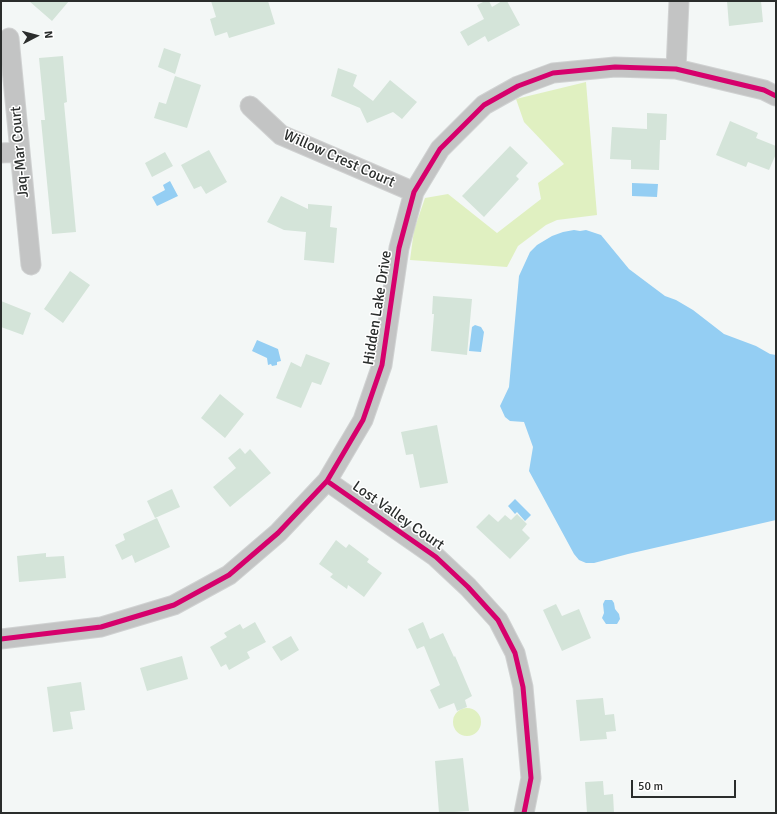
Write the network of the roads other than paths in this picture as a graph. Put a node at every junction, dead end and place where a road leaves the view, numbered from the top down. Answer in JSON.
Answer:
{"nodes":[{"id":1,"x":679,"y":1,"type":"edge"},
{"id":2,"x":9,"y":38,"type":"dead end"},
{"id":3,"x":676,"y":69,"type":"junction"},
{"id":4,"x":776,"y":96,"type":"edge"},
{"id":5,"x":250,"y":106,"type":"dead end"},
{"id":6,"x":10,"y":152,"type":"edge"},
{"id":7,"x":414,"y":192,"type":"junction"},
{"id":8,"x":31,"y":265,"type":"dead end"},
{"id":9,"x":327,"y":481,"type":"junction"},
{"id":10,"x":1,"y":639,"type":"edge"},
{"id":11,"x":524,"y":813,"type":"edge"}],
"edges":[{"from":1,"to":3,"type":"street"},
{"from":2,"to":6,"type":"street","name":"Jaq-Mar Court"},
{"from":3,"to":4,"type":"street","name":"Hidden Lake Drive"},
{"from":3,"to":7,"type":"street","name":"Hidden Lake Drive"},
{"from":5,"to":7,"type":"street","name":"Willow Crest Court"},
{"from":6,"to":8,"type":"street","name":"Jaq-Mar Court"},
{"from":7,"to":9,"type":"street","name":"Hidden Lake Drive"},
{"from":9,"to":10,"type":"street","name":"Hidden Lake Drive"},
{"from":9,"to":11,"type":"street","name":"Lost Valley Court"}]}
